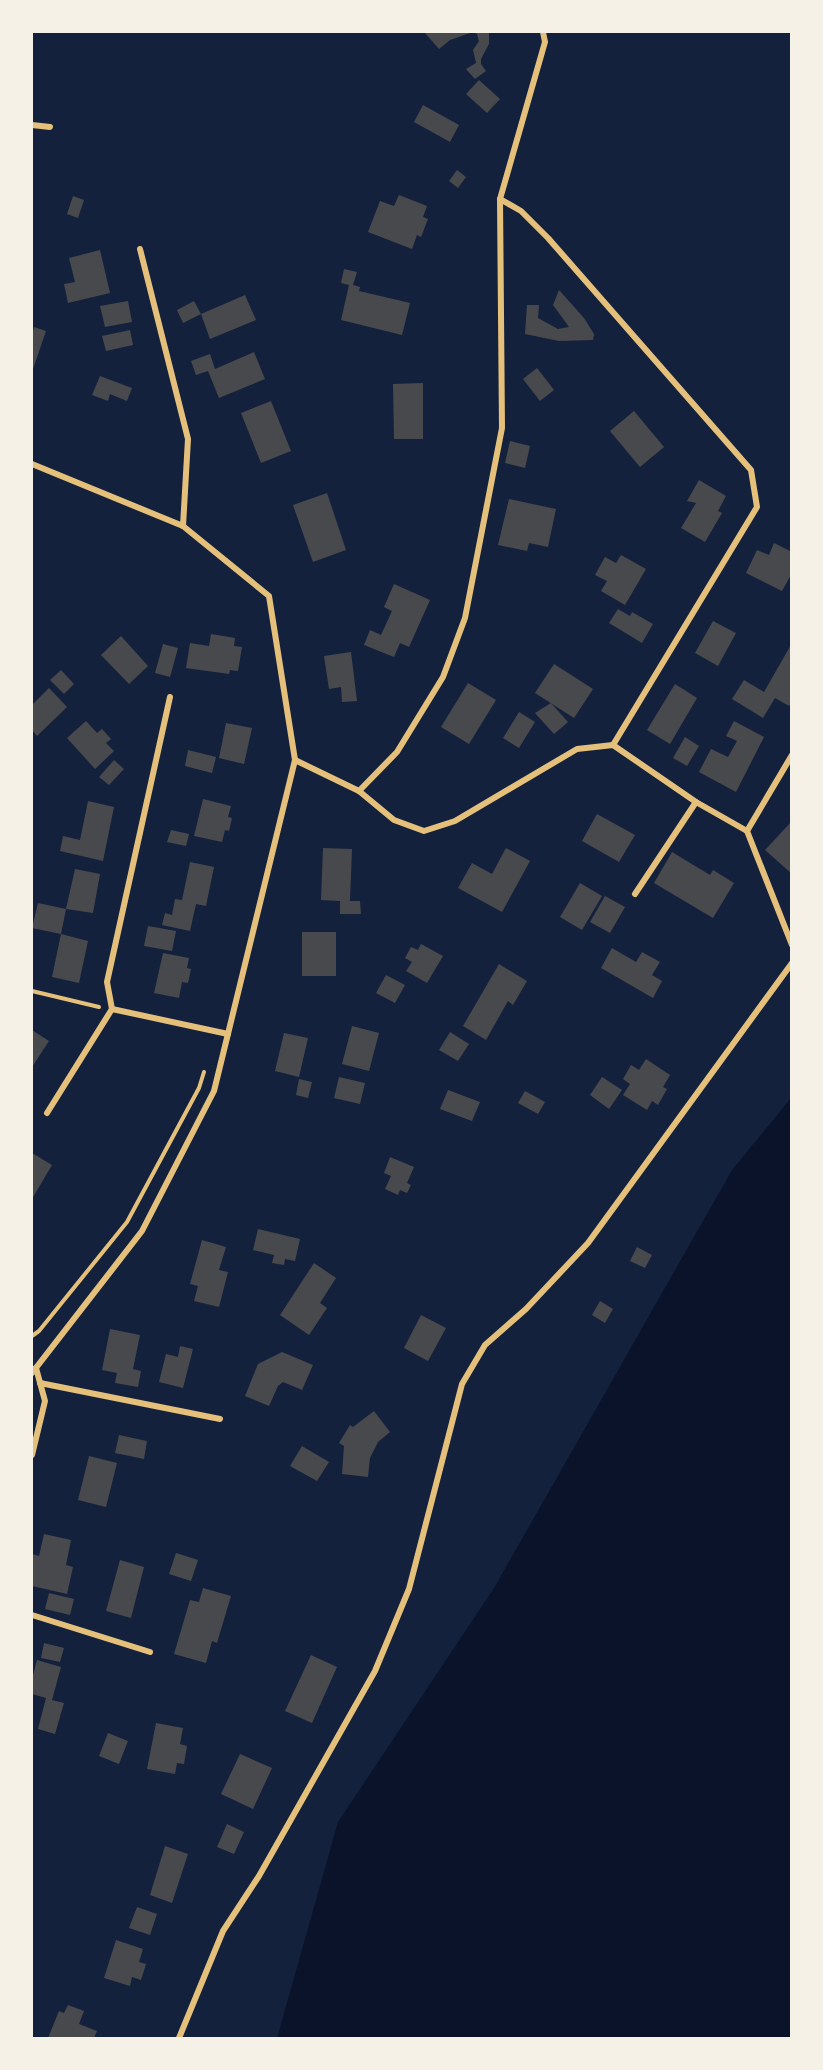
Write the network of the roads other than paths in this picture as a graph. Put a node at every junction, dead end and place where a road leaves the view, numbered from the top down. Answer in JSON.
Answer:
{"nodes":[{"id":1,"x":543,"y":32,"type":"edge"},
{"id":2,"x":32,"y":125,"type":"edge"},
{"id":3,"x":50,"y":127,"type":"dead end"},
{"id":4,"x":500,"y":199,"type":"junction"},
{"id":5,"x":140,"y":249,"type":"dead end"},
{"id":6,"x":32,"y":464,"type":"edge"},
{"id":7,"x":183,"y":526,"type":"junction"},
{"id":8,"x":171,"y":697,"type":"dead end"},
{"id":9,"x":613,"y":745,"type":"junction"},
{"id":10,"x":792,"y":755,"type":"edge"},
{"id":11,"x":295,"y":760,"type":"junction"},
{"id":12,"x":358,"y":791,"type":"junction"},
{"id":13,"x":696,"y":802,"type":"junction"},
{"id":14,"x":747,"y":831,"type":"junction"},
{"id":15,"x":635,"y":894,"type":"dead end"},
{"id":16,"x":792,"y":945,"type":"edge"},
{"id":17,"x":792,"y":963,"type":"edge"},
{"id":18,"x":112,"y":1010,"type":"junction"},
{"id":19,"x":228,"y":1034,"type":"junction"},
{"id":20,"x":47,"y":1113,"type":"dead end"},
{"id":21,"x":34,"y":1370,"type":"edge"},
{"id":22,"x":40,"y":1383,"type":"junction"},
{"id":23,"x":220,"y":1419,"type":"dead end"},
{"id":24,"x":32,"y":1455,"type":"edge"},
{"id":25,"x":32,"y":1616,"type":"edge"},
{"id":26,"x":150,"y":1652,"type":"dead end"},
{"id":27,"x":179,"y":2038,"type":"edge"}],
"edges":[{"from":1,"to":4,"type":"street"},
{"from":2,"to":3,"type":"street"},
{"from":4,"to":9,"type":"street"},
{"from":4,"to":12,"type":"street"},
{"from":5,"to":7,"type":"street"},
{"from":6,"to":7,"type":"street"},
{"from":7,"to":11,"type":"street"},
{"from":8,"to":18,"type":"street"},
{"from":9,"to":12,"type":"street"},
{"from":9,"to":13,"type":"street"},
{"from":10,"to":14,"type":"street"},
{"from":11,"to":12,"type":"street"},
{"from":11,"to":19,"type":"street"},
{"from":13,"to":14,"type":"street"},
{"from":13,"to":15,"type":"street"},
{"from":14,"to":16,"type":"street"},
{"from":17,"to":27,"type":"street"},
{"from":18,"to":19,"type":"street"},
{"from":18,"to":20,"type":"street"},
{"from":19,"to":21,"type":"street"},
{"from":21,"to":22,"type":"street"},
{"from":22,"to":23,"type":"street"},
{"from":22,"to":24,"type":"street"},
{"from":25,"to":26,"type":"street"}]}
